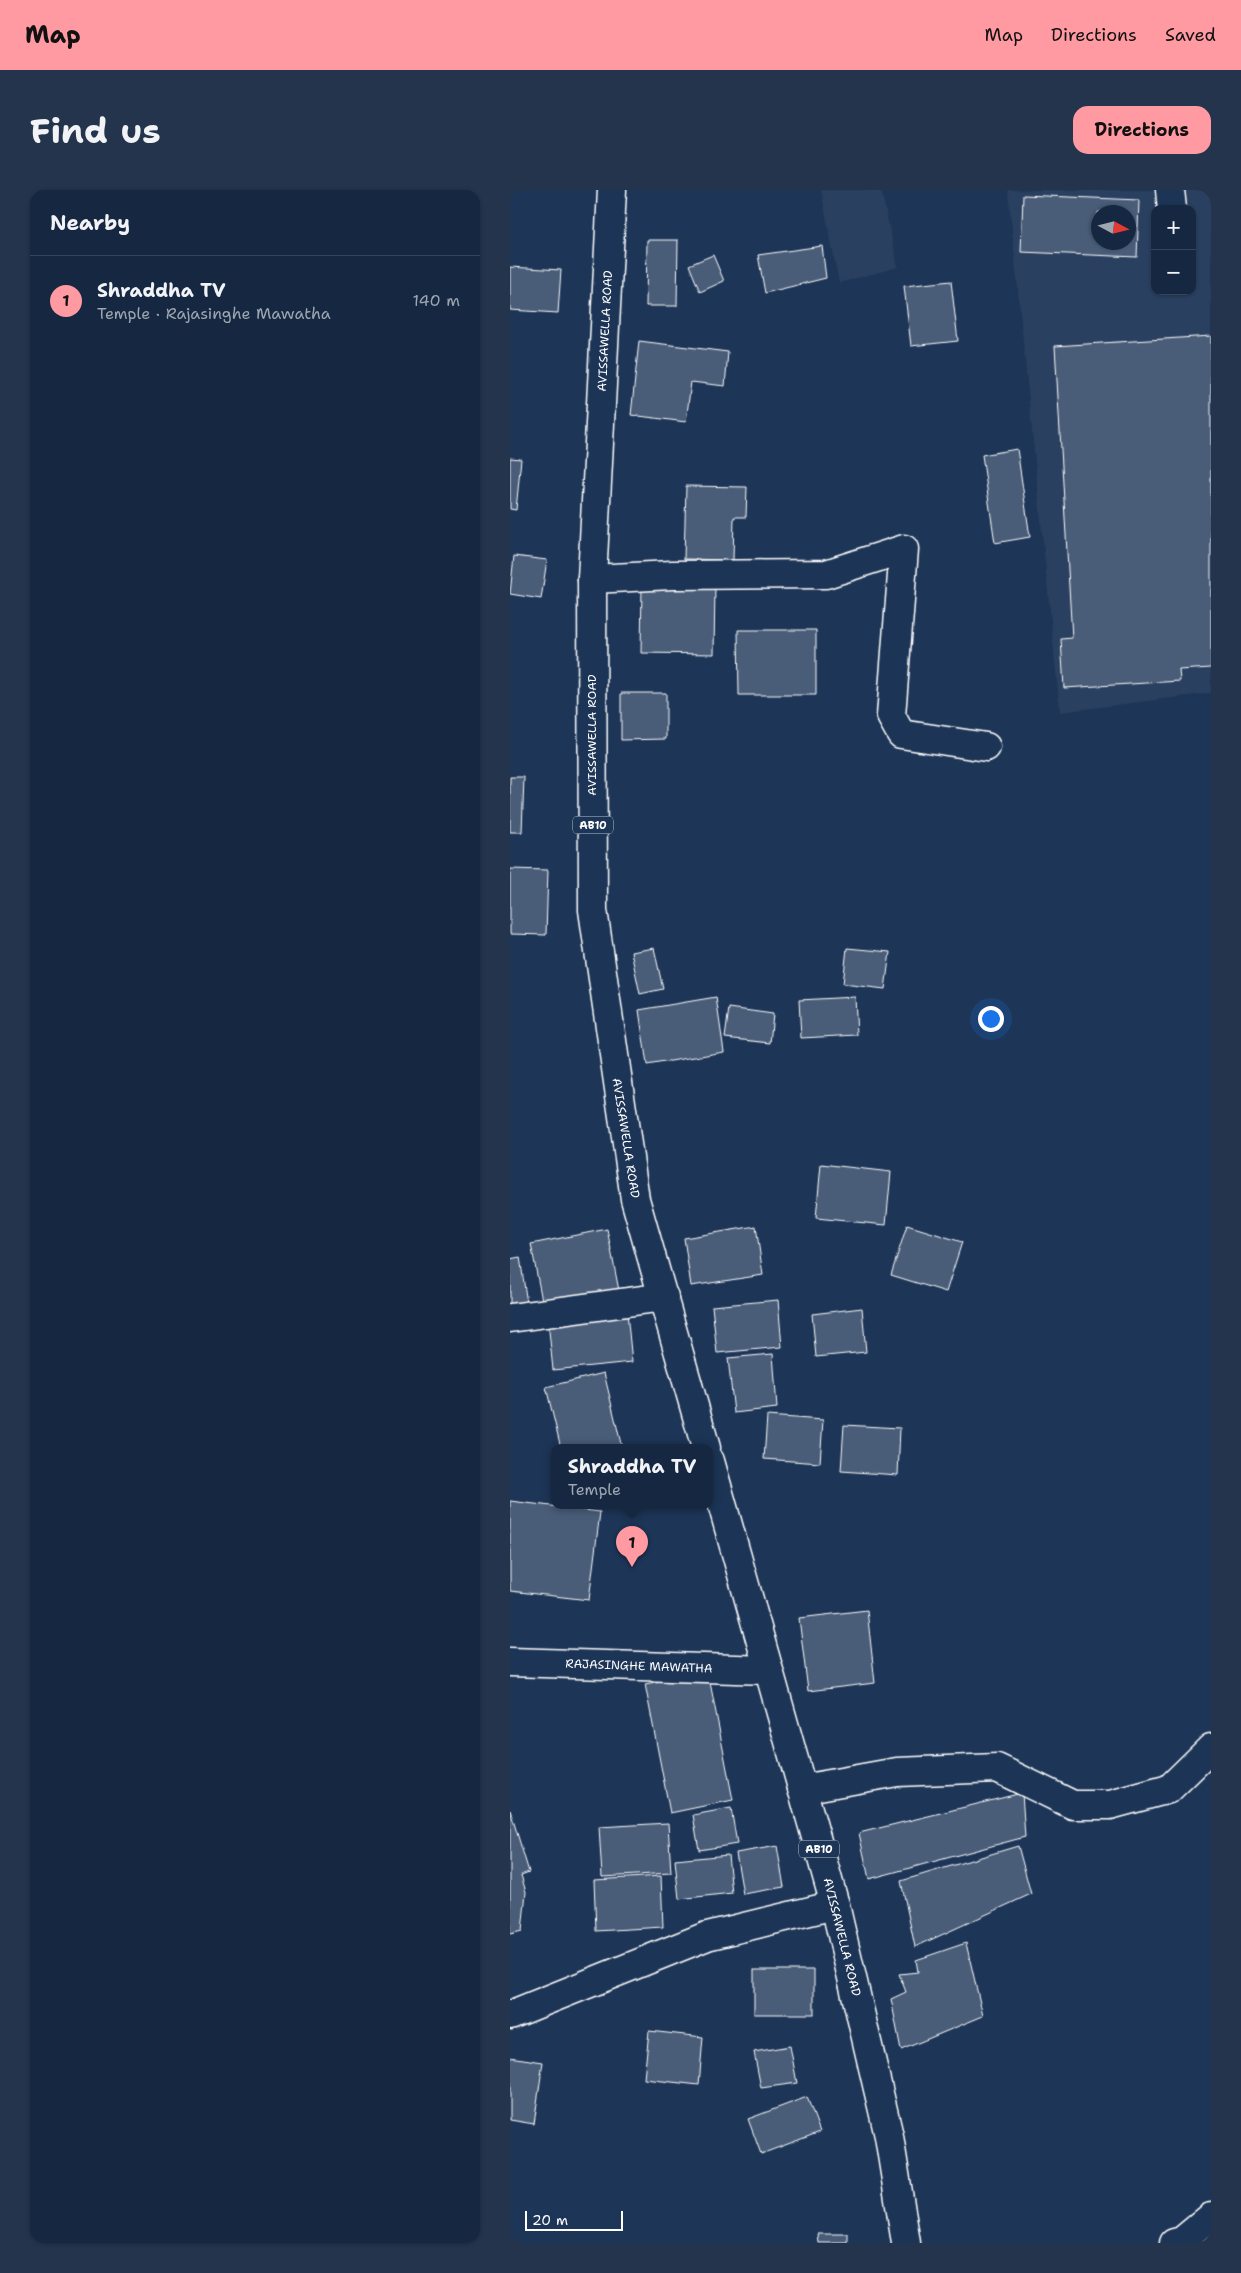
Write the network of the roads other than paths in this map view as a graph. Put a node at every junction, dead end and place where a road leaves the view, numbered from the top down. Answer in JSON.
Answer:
{"nodes":[{"id":1,"x":612,"y":190,"type":"edge"},
{"id":2,"x":1170,"y":190,"type":"edge"},
{"id":3,"x":1172,"y":205,"type":"edge"},
{"id":4,"x":592,"y":579,"type":"junction"},
{"id":5,"x":986,"y":747,"type":"dead end"},
{"id":6,"x":664,"y":1296,"type":"junction"},
{"id":7,"x":510,"y":1318,"type":"edge"},
{"id":8,"x":705,"y":1444,"type":"edge"},
{"id":9,"x":713,"y":1472,"type":"edge"},
{"id":10,"x":510,"y":1662,"type":"edge"},
{"id":11,"x":768,"y":1670,"type":"junction"},
{"id":12,"x":1211,"y":1748,"type":"edge"},
{"id":13,"x":802,"y":1789,"type":"junction"},
{"id":14,"x":835,"y":1905,"type":"junction"},
{"id":15,"x":510,"y":2014,"type":"edge"},
{"id":16,"x":1211,"y":2217,"type":"edge"},
{"id":17,"x":906,"y":2243,"type":"edge"},
{"id":18,"x":1174,"y":2243,"type":"edge"}],
"edges":[{"from":1,"to":4,"type":"main road","name":"AVISSAWELLA ROAD","number":"AB10"},
{"from":2,"to":3,"type":"main road"},
{"from":4,"to":5,"type":"main road"},
{"from":4,"to":6,"type":"main road","name":"AVISSAWELLA ROAD","number":"AB10"},
{"from":6,"to":7,"type":"main road"},
{"from":6,"to":8,"type":"main road","name":"AVISSAWELLA ROAD","number":"AB10"},
{"from":9,"to":11,"type":"main road","name":"AVISSAWELLA ROAD","number":"AB10"},
{"from":10,"to":11,"type":"main road","name":"RAJASINGHE MAWATHA"},
{"from":11,"to":13,"type":"main road","name":"AVISSAWELLA ROAD","number":"AB10"},
{"from":12,"to":13,"type":"main road"},
{"from":13,"to":14,"type":"main road","name":"AVISSAWELLA ROAD","number":"AB10"},
{"from":14,"to":15,"type":"main road"},
{"from":14,"to":17,"type":"main road","name":"AVISSAWELLA ROAD","number":"AB10"},
{"from":16,"to":18,"type":"main road"}]}
